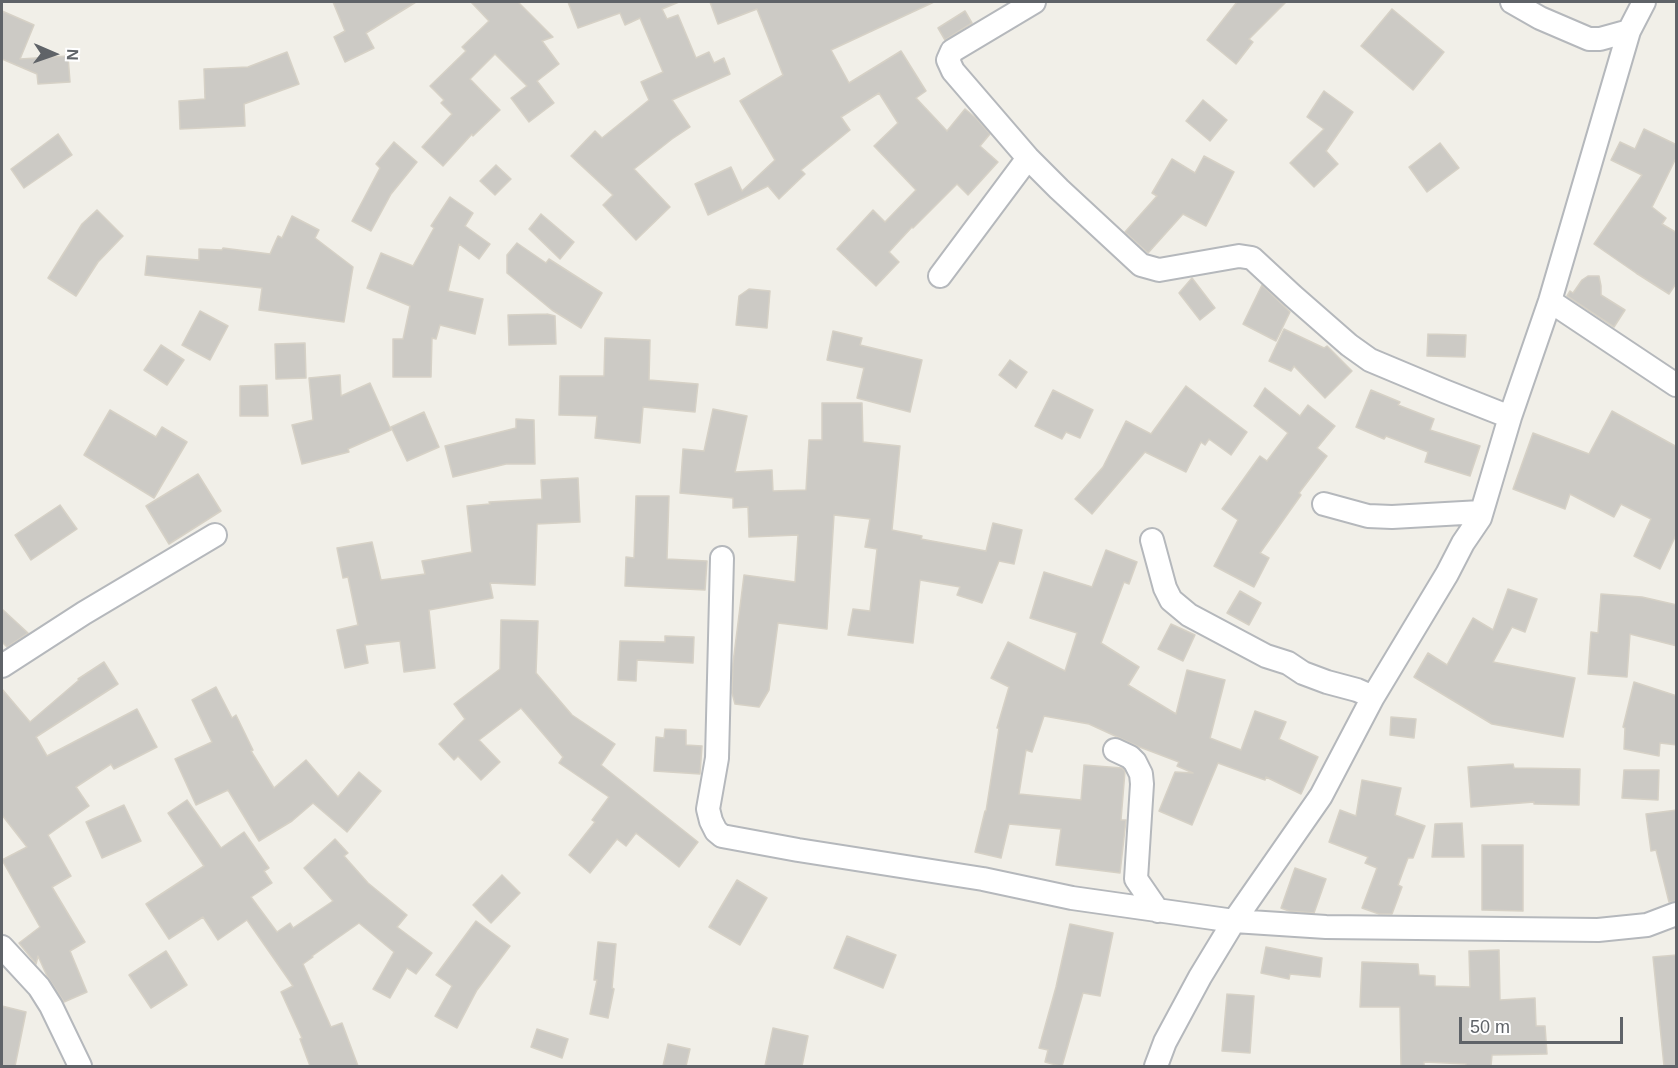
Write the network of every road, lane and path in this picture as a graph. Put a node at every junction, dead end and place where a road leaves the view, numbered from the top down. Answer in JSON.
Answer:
{"nodes":[{"id":1,"x":1034,"y":2,"type":"edge"},
{"id":2,"x":1512,"y":2,"type":"edge"},
{"id":3,"x":1644,"y":2,"type":"edge"},
{"id":4,"x":1629,"y":32,"type":"junction"},
{"id":5,"x":1028,"y":158,"type":"junction"},
{"id":6,"x":940,"y":276,"type":"dead end"},
{"id":7,"x":1550,"y":301,"type":"junction"},
{"id":8,"x":1677,"y":385,"type":"edge"},
{"id":9,"x":1510,"y":417,"type":"junction"},
{"id":10,"x":1324,"y":504,"type":"dead end"},
{"id":11,"x":1481,"y":512,"type":"junction"},
{"id":12,"x":215,"y":535,"type":"dead end"},
{"id":13,"x":1152,"y":540,"type":"dead end"},
{"id":14,"x":723,"y":558,"type":"dead end"},
{"id":15,"x":2,"y":666,"type":"edge"},
{"id":16,"x":1373,"y":697,"type":"junction"},
{"id":17,"x":1115,"y":750,"type":"dead end"},
{"id":18,"x":1158,"y":911,"type":"junction"},
{"id":19,"x":1677,"y":914,"type":"edge"},
{"id":20,"x":1234,"y":921,"type":"junction"},
{"id":21,"x":2,"y":947,"type":"edge"},
{"id":22,"x":80,"y":1066,"type":"edge"},
{"id":23,"x":1156,"y":1066,"type":"edge"}],
"edges":[{"from":1,"to":5,"type":"street"},
{"from":2,"to":4,"type":"street"},
{"from":3,"to":4,"type":"street"},
{"from":4,"to":7,"type":"street"},
{"from":5,"to":6,"type":"street"},
{"from":5,"to":9,"type":"street"},
{"from":7,"to":8,"type":"street"},
{"from":7,"to":9,"type":"street"},
{"from":9,"to":11,"type":"street"},
{"from":10,"to":11,"type":"street"},
{"from":11,"to":16,"type":"street"},
{"from":12,"to":15,"type":"street"},
{"from":13,"to":16,"type":"street"},
{"from":14,"to":18,"type":"street"},
{"from":16,"to":20,"type":"street"},
{"from":17,"to":18,"type":"street"},
{"from":18,"to":20,"type":"street"},
{"from":19,"to":20,"type":"street"},
{"from":20,"to":23,"type":"street"},
{"from":21,"to":22,"type":"street"}]}
